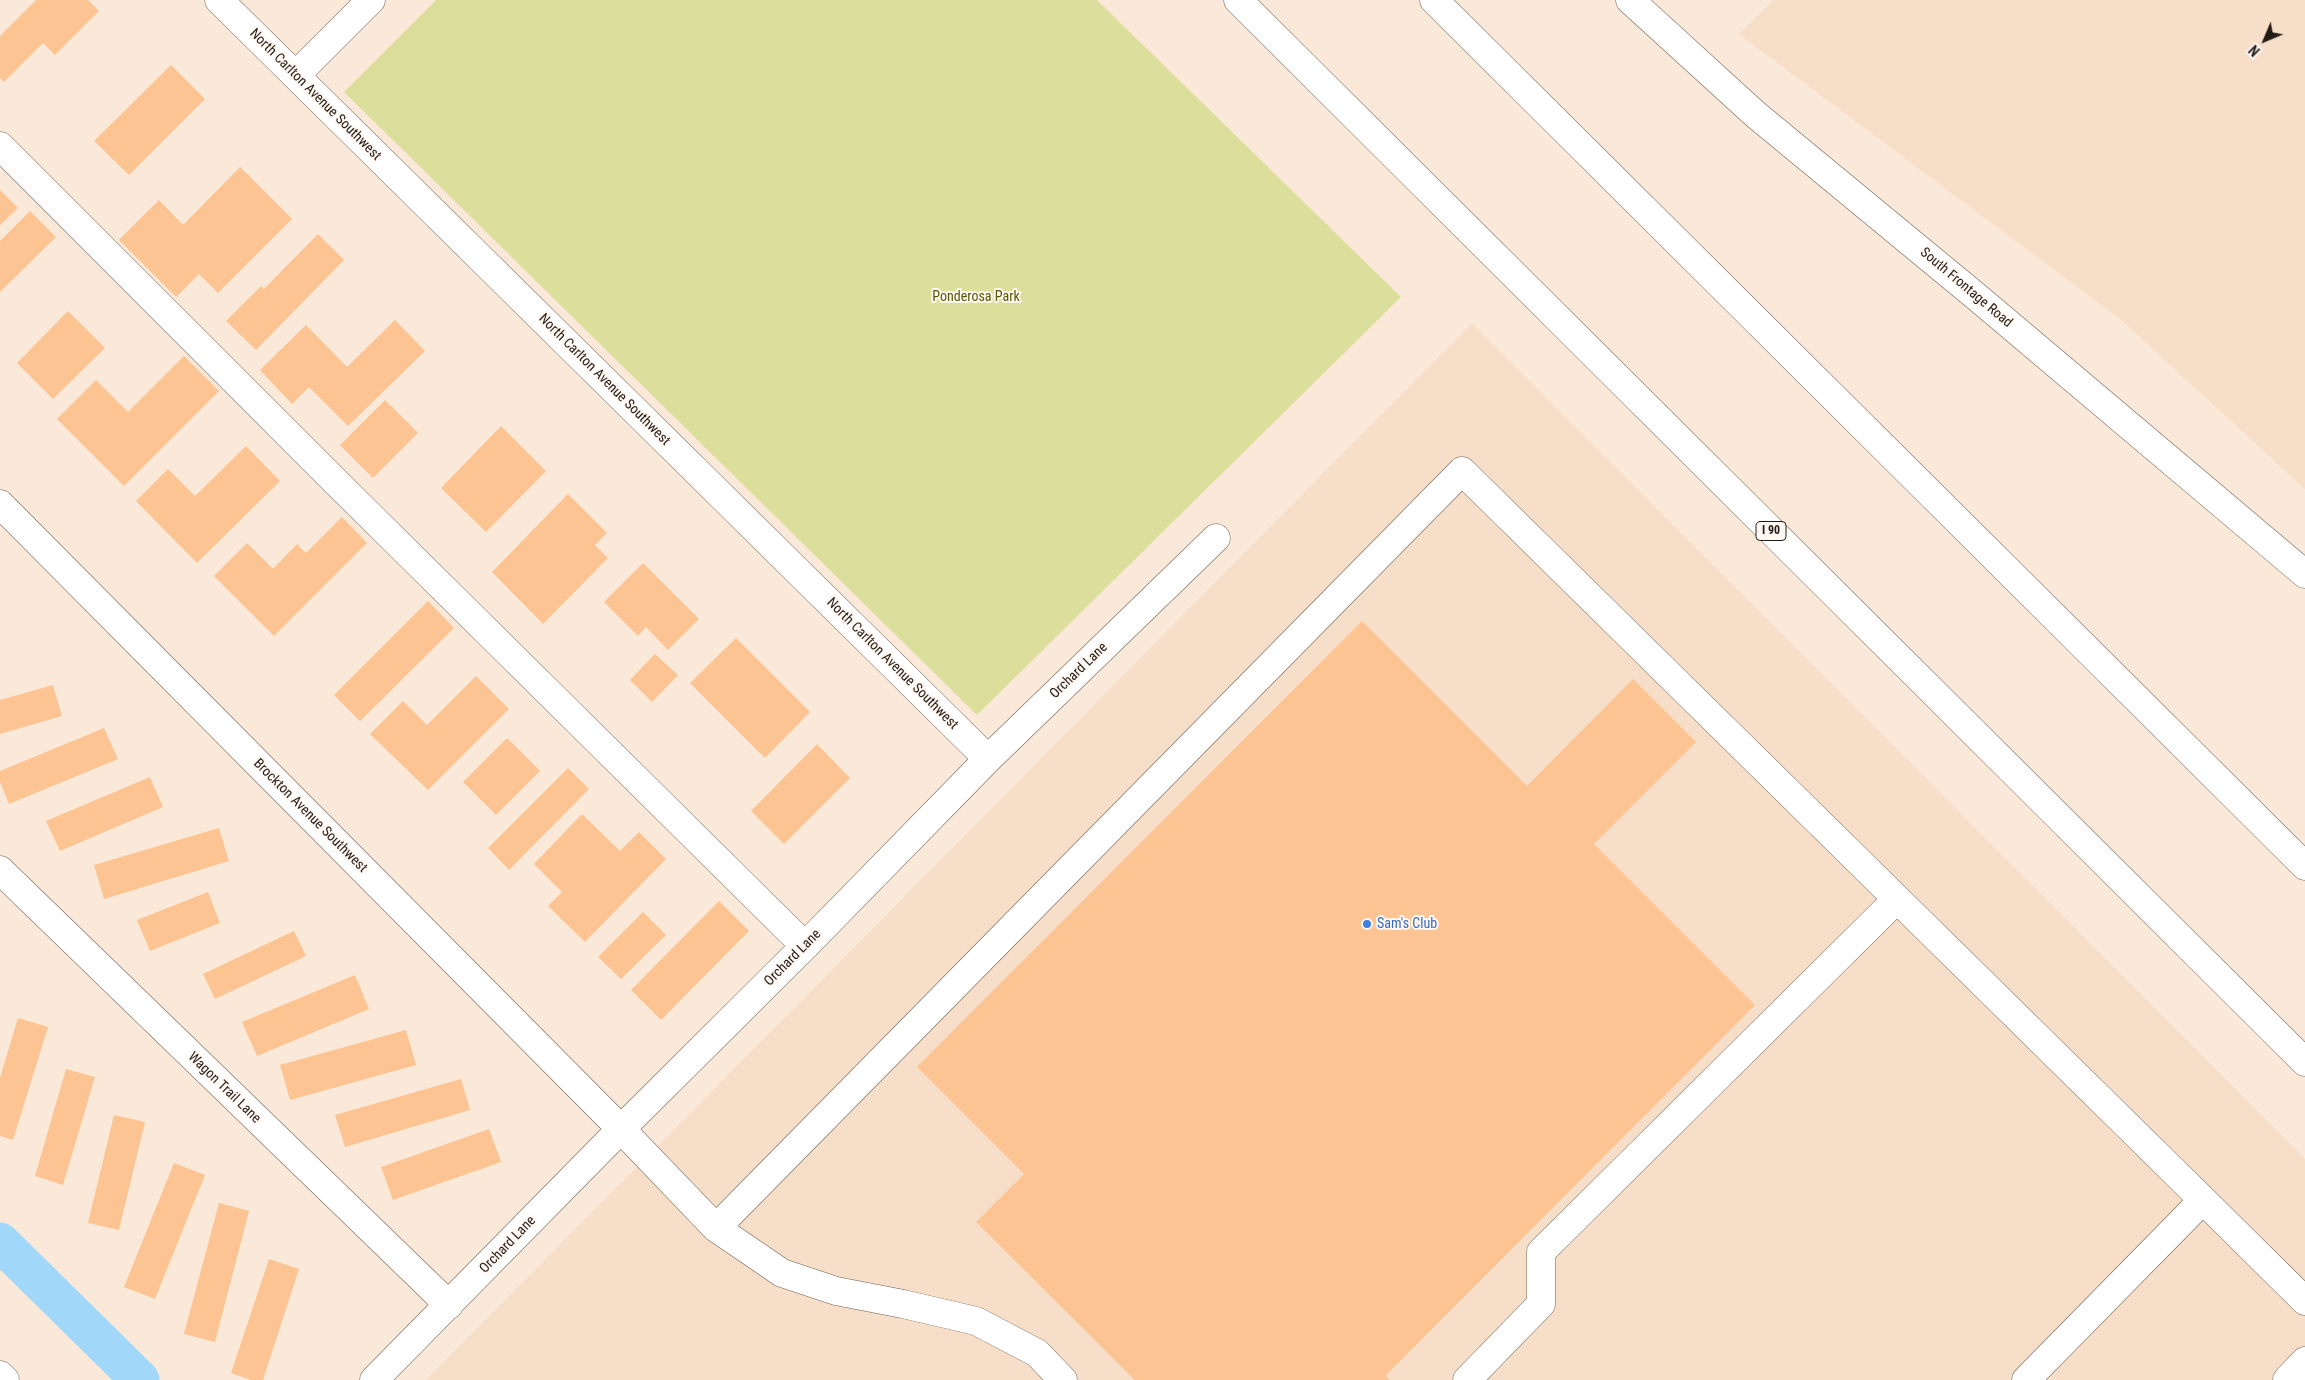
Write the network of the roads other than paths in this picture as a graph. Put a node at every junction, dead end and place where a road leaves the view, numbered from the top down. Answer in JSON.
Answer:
{"nodes":[{"id":1,"x":219,"y":0,"type":"edge"},
{"id":2,"x":371,"y":0,"type":"edge"},
{"id":3,"x":1238,"y":0,"type":"edge"},
{"id":4,"x":1434,"y":0,"type":"edge"},
{"id":5,"x":1630,"y":0,"type":"edge"},
{"id":6,"x":296,"y":75,"type":"junction"},
{"id":7,"x":0,"y":146,"type":"edge"},
{"id":8,"x":0,"y":504,"type":"edge"},
{"id":9,"x":1216,"y":538,"type":"dead end"},
{"id":10,"x":2305,"y":574,"type":"edge"},
{"id":11,"x":988,"y":759,"type":"junction"},
{"id":12,"x":2305,"y":866,"type":"edge"},
{"id":13,"x":0,"y":870,"type":"edge"},
{"id":14,"x":1897,"y":899,"type":"junction"},
{"id":15,"x":806,"y":946,"type":"junction"},
{"id":16,"x":2305,"y":1062,"type":"edge"},
{"id":17,"x":621,"y":1129,"type":"junction"},
{"id":18,"x":2203,"y":1200,"type":"junction"},
{"id":19,"x":716,"y":1228,"type":"junction"},
{"id":20,"x":2305,"y":1301,"type":"edge"},
{"id":21,"x":449,"y":1305,"type":"junction"},
{"id":22,"x":2305,"y":1361,"type":"edge"},
{"id":23,"x":0,"y":1375,"type":"edge"},
{"id":24,"x":5,"y":1380,"type":"edge"},
{"id":25,"x":374,"y":1380,"type":"edge"},
{"id":26,"x":1062,"y":1380,"type":"edge"},
{"id":27,"x":1467,"y":1380,"type":"edge"},
{"id":28,"x":2026,"y":1380,"type":"edge"},
{"id":29,"x":2287,"y":1380,"type":"edge"}],
"edges":[{"from":1,"to":6,"type":"main road","name":"North Carlton Avenue Southwest"},
{"from":2,"to":6,"type":"main road"},
{"from":3,"to":16,"type":"main road","number":"I 90"},
{"from":4,"to":12,"type":"main road"},
{"from":5,"to":10,"type":"main road","name":"South Frontage Road"},
{"from":6,"to":11,"type":"main road","name":"North Carlton Avenue Southwest"},
{"from":7,"to":15,"type":"main road"},
{"from":8,"to":17,"type":"main road","name":"Brockton Avenue Southwest"},
{"from":9,"to":11,"type":"main road","name":"Orchard Lane"},
{"from":11,"to":15,"type":"main road","name":"Orchard Lane"},
{"from":13,"to":21,"type":"main road","name":"Wagon Trail Lane"},
{"from":14,"to":18,"type":"main road"},
{"from":14,"to":19,"type":"main road"},
{"from":14,"to":27,"type":"main road"},
{"from":15,"to":17,"type":"main road","name":"Orchard Lane"},
{"from":17,"to":19,"type":"main road","name":"Brockton Avenue Southwest"},
{"from":17,"to":21,"type":"main road","name":"Orchard Lane"},
{"from":18,"to":20,"type":"main road"},
{"from":18,"to":28,"type":"main road"},
{"from":19,"to":26,"type":"main road","name":"Brockton Avenue Southwest"},
{"from":21,"to":25,"type":"main road","name":"Orchard Lane"},
{"from":22,"to":29,"type":"main road"},
{"from":23,"to":24,"type":"main road"}]}
